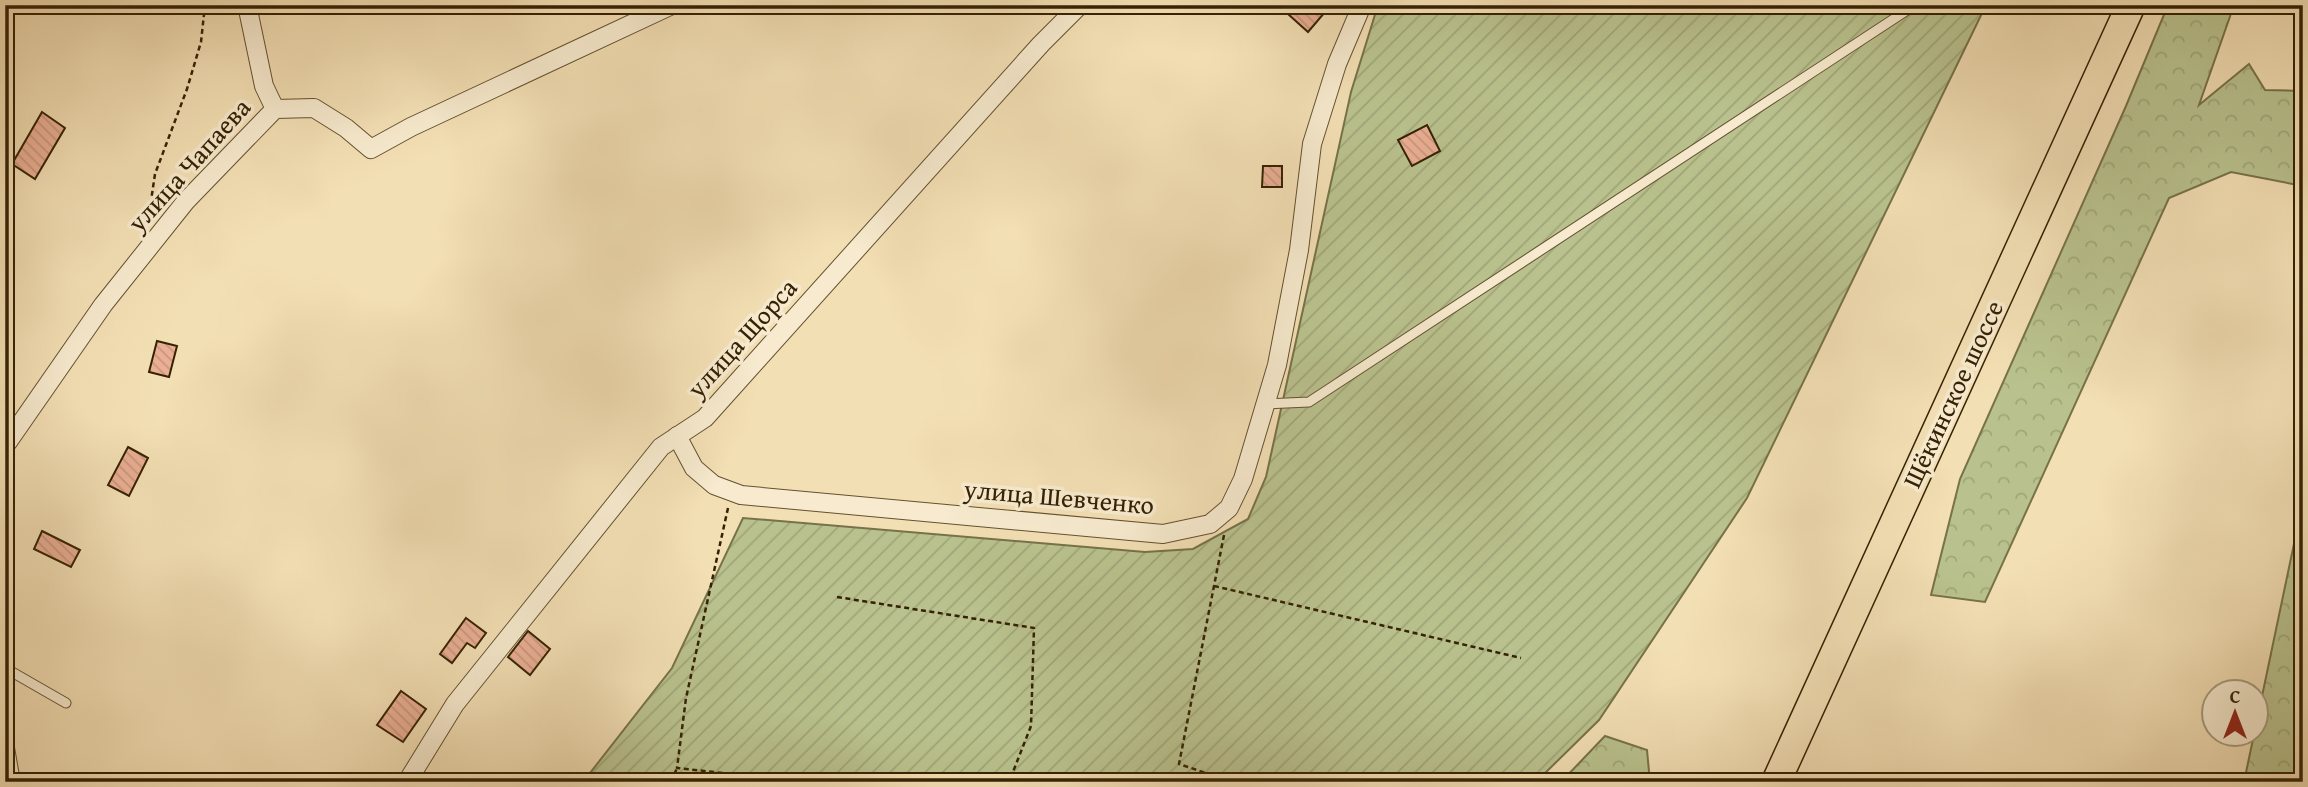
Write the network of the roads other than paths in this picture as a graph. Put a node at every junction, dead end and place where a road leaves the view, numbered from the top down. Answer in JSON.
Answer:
{"nodes":[{"id":1,"x":247,"y":5,"type":"edge"},
{"id":2,"x":671,"y":5,"type":"edge"},
{"id":3,"x":1080,"y":5,"type":"edge"},
{"id":4,"x":1362,"y":5,"type":"edge"},
{"id":5,"x":1915,"y":5,"type":"edge"},
{"id":6,"x":2131,"y":5,"type":"edge"},
{"id":7,"x":5,"y":68,"type":"edge"},
{"id":8,"x":5,"y":76,"type":"edge"},
{"id":9,"x":275,"y":109,"type":"junction"},
{"id":10,"x":1265,"y":404,"type":"junction"},
{"id":11,"x":677,"y":436,"type":"junction"},
{"id":12,"x":5,"y":446,"type":"edge"},
{"id":13,"x":5,"y":668,"type":"edge"},
{"id":14,"x":66,"y":703,"type":"dead end"},
{"id":15,"x":5,"y":748,"type":"edge"},
{"id":16,"x":11,"y":782,"type":"edge"},
{"id":17,"x":407,"y":782,"type":"edge"},
{"id":18,"x":1776,"y":782,"type":"edge"}],
"edges":[{"from":1,"to":9,"type":"street"},
{"from":2,"to":9,"type":"street","name":"улица Чапаева"},
{"from":3,"to":11,"type":"street","name":"улица Щорса"},
{"from":4,"to":10,"type":"street"},
{"from":5,"to":10,"type":"lane"},
{"from":6,"to":18,"type":"main road","name":"Щёкинское шоссе"},
{"from":7,"to":8,"type":"lane"},
{"from":9,"to":12,"type":"street","name":"улица Чапаева"},
{"from":10,"to":11,"type":"street","name":"улица Шевченко"},
{"from":11,"to":17,"type":"street","name":"улица Щорса"},
{"from":13,"to":14,"type":"lane"},
{"from":15,"to":16,"type":"street"}]}
